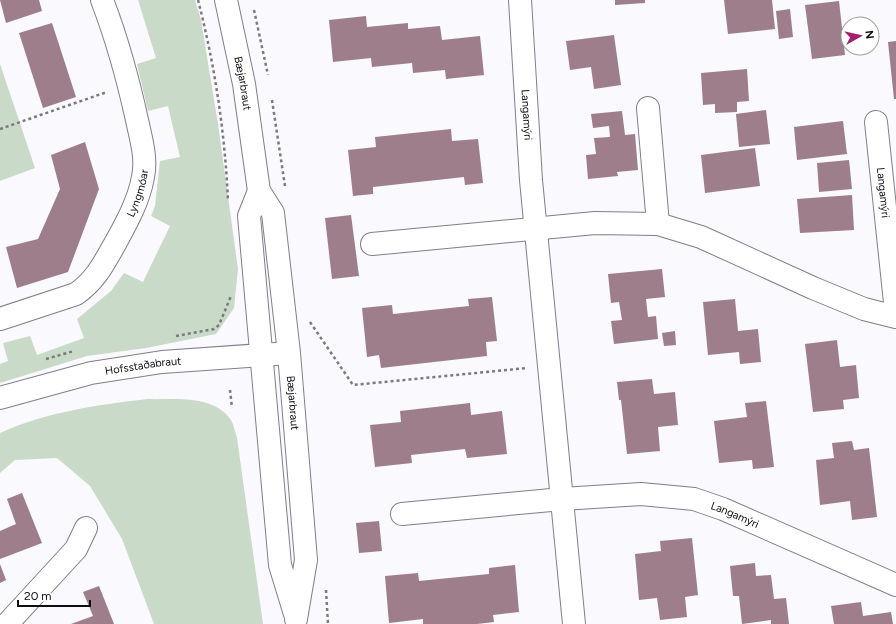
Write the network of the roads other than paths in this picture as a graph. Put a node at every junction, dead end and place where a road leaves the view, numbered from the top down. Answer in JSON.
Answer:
{"nodes":[{"id":1,"x":102,"y":0,"type":"edge"},
{"id":2,"x":226,"y":0,"type":"edge"},
{"id":3,"x":520,"y":0,"type":"edge"},
{"id":4,"x":648,"y":108,"type":"dead end"},
{"id":5,"x":876,"y":122,"type":"dead end"},
{"id":6,"x":259,"y":191,"type":"junction"},
{"id":7,"x":658,"y":224,"type":"junction"},
{"id":8,"x":536,"y":230,"type":"junction"},
{"id":9,"x":372,"y":244,"type":"dead end"},
{"id":10,"x":896,"y":312,"type":"edge"},
{"id":11,"x":896,"y":317,"type":"edge"},
{"id":12,"x":0,"y":319,"type":"edge"},
{"id":13,"x":289,"y":353,"type":"junction"},
{"id":14,"x":261,"y":355,"type":"junction"},
{"id":15,"x":0,"y":398,"type":"edge"},
{"id":16,"x":562,"y":499,"type":"junction"},
{"id":17,"x":402,"y":514,"type":"dead end"},
{"id":18,"x":86,"y":528,"type":"dead end"},
{"id":19,"x":896,"y":586,"type":"edge"},
{"id":20,"x":297,"y":622,"type":"edge"},
{"id":21,"x":7,"y":624,"type":"edge"},
{"id":22,"x":574,"y":624,"type":"edge"}],
"edges":[{"from":1,"to":12,"type":"street","name":"Lyngmóar"},
{"from":2,"to":6,"type":"street","name":"Bæjarbraut"},
{"from":3,"to":8,"type":"street","name":"Langamýri"},
{"from":4,"to":7,"type":"street"},
{"from":5,"to":10,"type":"street","name":"Langamýri"},
{"from":6,"to":13,"type":"street","name":"Bæjarbraut"},
{"from":6,"to":14,"type":"street","name":"Bæjarbraut"},
{"from":7,"to":8,"type":"street"},
{"from":7,"to":11,"type":"street"},
{"from":8,"to":9,"type":"street"},
{"from":8,"to":16,"type":"street","name":"Langamýri"},
{"from":13,"to":14,"type":"street","name":"Hofsstaðabraut"},
{"from":13,"to":20,"type":"street","name":"Bæjarbraut"},
{"from":14,"to":15,"type":"street","name":"Hofsstaðabraut"},
{"from":14,"to":20,"type":"street","name":"Bæjarbraut"},
{"from":16,"to":17,"type":"street","name":"Langamýri"},
{"from":16,"to":19,"type":"street","name":"Langamýri"},
{"from":16,"to":22,"type":"street","name":"Langamýri"},
{"from":18,"to":21,"type":"street"}]}
